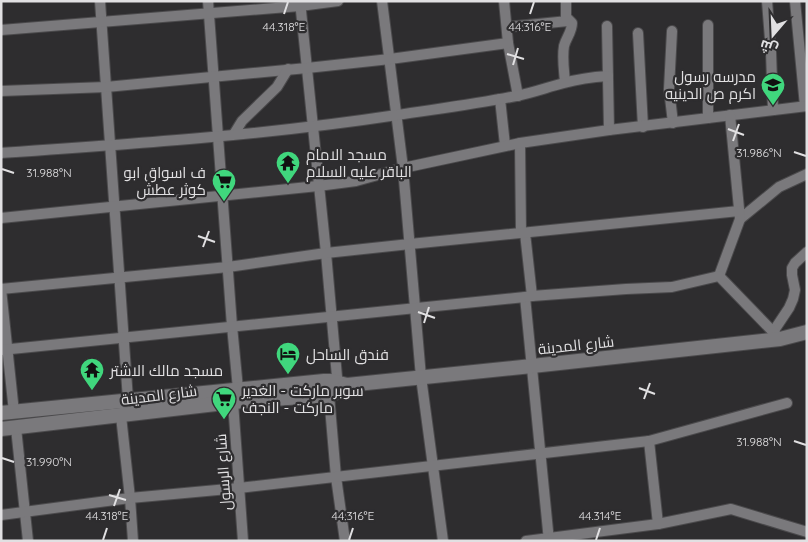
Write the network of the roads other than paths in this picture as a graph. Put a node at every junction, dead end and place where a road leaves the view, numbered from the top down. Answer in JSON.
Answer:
{"nodes":[{"id":1,"x":100,"y":1,"type":"edge"},
{"id":2,"x":208,"y":1,"type":"edge"},
{"id":3,"x":337,"y":1,"type":"edge"},
{"id":4,"x":382,"y":1,"type":"edge"},
{"id":5,"x":504,"y":1,"type":"edge"},
{"id":6,"x":566,"y":1,"type":"edge"},
{"id":7,"x":766,"y":1,"type":"edge"},
{"id":8,"x":795,"y":1,"type":"edge"},
{"id":9,"x":300,"y":3,"type":"edge"},
{"id":10,"x":209,"y":12,"type":"junction"},
{"id":11,"x":102,"y":21,"type":"junction"},
{"id":12,"x":568,"y":21,"type":"junction"},
{"id":13,"x":708,"y":25,"type":"dead end"},
{"id":14,"x":607,"y":26,"type":"dead end"},
{"id":15,"x":507,"y":28,"type":"junction"},
{"id":16,"x":1,"y":30,"type":"edge"},
{"id":17,"x":672,"y":31,"type":"dead end"},
{"id":18,"x":638,"y":33,"type":"dead end"},
{"id":19,"x":508,"y":43,"type":"junction"},
{"id":20,"x":390,"y":59,"type":"junction"},
{"id":21,"x":306,"y":68,"type":"junction"},
{"id":22,"x":288,"y":69,"type":"junction"},
{"id":23,"x":214,"y":76,"type":"junction"},
{"id":24,"x":608,"y":76,"type":"junction"},
{"id":25,"x":565,"y":82,"type":"junction"},
{"id":26,"x":106,"y":87,"type":"junction"},
{"id":27,"x":1,"y":92,"type":"edge"},
{"id":28,"x":518,"y":96,"type":"junction"},
{"id":29,"x":500,"y":99,"type":"junction"},
{"id":30,"x":806,"y":106,"type":"edge"},
{"id":31,"x":773,"y":110,"type":"junction"},
{"id":32,"x":396,"y":115,"type":"junction"},
{"id":33,"x":730,"y":115,"type":"junction"},
{"id":34,"x":708,"y":118,"type":"junction"},
{"id":35,"x":673,"y":122,"type":"junction"},
{"id":36,"x":312,"y":127,"type":"junction"},
{"id":37,"x":643,"y":127,"type":"junction"},
{"id":38,"x":609,"y":130,"type":"junction"},
{"id":39,"x":234,"y":134,"type":"junction"},
{"id":40,"x":218,"y":136,"type":"junction"},
{"id":41,"x":520,"y":143,"type":"junction"},
{"id":42,"x":110,"y":145,"type":"junction"},
{"id":43,"x":505,"y":145,"type":"junction"},
{"id":44,"x":1,"y":153,"type":"edge"},
{"id":45,"x":403,"y":168,"type":"junction"},
{"id":46,"x":807,"y":174,"type":"edge"},
{"id":47,"x":318,"y":186,"type":"junction"},
{"id":48,"x":222,"y":196,"type":"junction"},
{"id":49,"x":115,"y":206,"type":"junction"},
{"id":50,"x":740,"y":215,"type":"junction"},
{"id":51,"x":1,"y":218,"type":"edge"},
{"id":52,"x":523,"y":233,"type":"junction"},
{"id":53,"x":410,"y":244,"type":"junction"},
{"id":54,"x":807,"y":252,"type":"edge"},
{"id":55,"x":326,"y":253,"type":"junction"},
{"id":56,"x":228,"y":267,"type":"junction"},
{"id":57,"x":719,"y":276,"type":"junction"},
{"id":58,"x":120,"y":278,"type":"junction"},
{"id":59,"x":1,"y":289,"type":"edge"},
{"id":60,"x":529,"y":297,"type":"junction"},
{"id":61,"x":416,"y":308,"type":"junction"},
{"id":62,"x":331,"y":316,"type":"junction"},
{"id":63,"x":232,"y":326,"type":"junction"},
{"id":64,"x":807,"y":332,"type":"edge"},
{"id":65,"x":776,"y":335,"type":"junction"},
{"id":66,"x":124,"y":337,"type":"junction"},
{"id":67,"x":4,"y":350,"type":"edge"},
{"id":68,"x":532,"y":366,"type":"junction"},
{"id":69,"x":421,"y":377,"type":"junction"},
{"id":70,"x":338,"y":389,"type":"junction"},
{"id":71,"x":235,"y":395,"type":"junction"},
{"id":72,"x":128,"y":400,"type":"junction"},
{"id":73,"x":787,"y":403,"type":"dead end"},
{"id":74,"x":8,"y":412,"type":"edge"},
{"id":75,"x":121,"y":416,"type":"junction"},
{"id":76,"x":16,"y":428,"type":"junction"},
{"id":77,"x":1,"y":429,"type":"edge"},
{"id":78,"x":649,"y":441,"type":"junction"},
{"id":79,"x":541,"y":454,"type":"junction"},
{"id":80,"x":432,"y":465,"type":"junction"},
{"id":81,"x":336,"y":477,"type":"junction"},
{"id":82,"x":239,"y":488,"type":"junction"},
{"id":83,"x":130,"y":498,"type":"junction"},
{"id":84,"x":25,"y":512,"type":"junction"},
{"id":85,"x":1,"y":515,"type":"edge"},
{"id":86,"x":658,"y":524,"type":"junction"},
{"id":87,"x":807,"y":532,"type":"edge"},
{"id":88,"x":549,"y":540,"type":"edge"},
{"id":89,"x":28,"y":541,"type":"edge"},
{"id":90,"x":133,"y":541,"type":"edge"},
{"id":91,"x":243,"y":541,"type":"edge"},
{"id":92,"x":345,"y":541,"type":"edge"},
{"id":93,"x":443,"y":541,"type":"edge"},
{"id":94,"x":526,"y":541,"type":"edge"}],
"edges":[{"from":1,"to":11,"type":"street"},
{"from":2,"to":10,"type":"street","name":"شارع الرسول"},
{"from":3,"to":9,"type":"street"},
{"from":4,"to":20,"type":"street"},
{"from":5,"to":15,"type":"street"},
{"from":6,"to":12,"type":"street"},
{"from":7,"to":31,"type":"street"},
{"from":8,"to":30,"type":"street"},
{"from":9,"to":10,"type":"street"},
{"from":9,"to":21,"type":"street"},
{"from":10,"to":11,"type":"street"},
{"from":10,"to":23,"type":"street","name":"شارع الرسول"},
{"from":11,"to":16,"type":"street"},
{"from":11,"to":26,"type":"street"},
{"from":12,"to":15,"type":"street"},
{"from":12,"to":25,"type":"street"},
{"from":13,"to":34,"type":"street"},
{"from":14,"to":24,"type":"street"},
{"from":15,"to":19,"type":"street"},
{"from":17,"to":35,"type":"street"},
{"from":18,"to":37,"type":"street"},
{"from":19,"to":20,"type":"street"},
{"from":19,"to":28,"type":"street"},
{"from":20,"to":21,"type":"street"},
{"from":20,"to":32,"type":"street"},
{"from":21,"to":22,"type":"street"},
{"from":21,"to":36,"type":"street"},
{"from":22,"to":23,"type":"street"},
{"from":22,"to":39,"type":"street"},
{"from":23,"to":26,"type":"street"},
{"from":23,"to":40,"type":"street","name":"شارع الرسول"},
{"from":24,"to":25,"type":"street"},
{"from":24,"to":38,"type":"street"},
{"from":25,"to":28,"type":"street"},
{"from":26,"to":27,"type":"street"},
{"from":26,"to":42,"type":"street"},
{"from":28,"to":29,"type":"street"},
{"from":29,"to":32,"type":"street"},
{"from":29,"to":43,"type":"street"},
{"from":30,"to":31,"type":"street"},
{"from":31,"to":33,"type":"street"},
{"from":32,"to":36,"type":"street"},
{"from":32,"to":45,"type":"street"},
{"from":33,"to":34,"type":"street"},
{"from":33,"to":50,"type":"street"},
{"from":34,"to":35,"type":"street"},
{"from":35,"to":37,"type":"street"},
{"from":36,"to":39,"type":"street"},
{"from":36,"to":47,"type":"street"},
{"from":37,"to":38,"type":"street"},
{"from":38,"to":41,"type":"street"},
{"from":39,"to":40,"type":"street"},
{"from":40,"to":42,"type":"street"},
{"from":40,"to":48,"type":"street","name":"شارع الرسول"},
{"from":41,"to":43,"type":"street"},
{"from":41,"to":52,"type":"street"},
{"from":42,"to":44,"type":"street"},
{"from":42,"to":49,"type":"street"},
{"from":43,"to":45,"type":"street"},
{"from":45,"to":47,"type":"street"},
{"from":45,"to":53,"type":"street"},
{"from":46,"to":50,"type":"street"},
{"from":47,"to":48,"type":"street"},
{"from":47,"to":55,"type":"street"},
{"from":48,"to":49,"type":"street"},
{"from":48,"to":56,"type":"street","name":"شارع الرسول"},
{"from":49,"to":51,"type":"street"},
{"from":49,"to":58,"type":"street"},
{"from":50,"to":52,"type":"street"},
{"from":50,"to":57,"type":"street"},
{"from":52,"to":53,"type":"street"},
{"from":52,"to":60,"type":"street"},
{"from":53,"to":55,"type":"street"},
{"from":53,"to":61,"type":"street"},
{"from":54,"to":65,"type":"street"},
{"from":55,"to":56,"type":"street"},
{"from":55,"to":62,"type":"street"},
{"from":56,"to":58,"type":"street"},
{"from":56,"to":63,"type":"street","name":"شارع الرسول"},
{"from":57,"to":60,"type":"street"},
{"from":57,"to":65,"type":"street"},
{"from":58,"to":59,"type":"street"},
{"from":58,"to":66,"type":"street"},
{"from":59,"to":67,"type":"street"},
{"from":60,"to":61,"type":"street"},
{"from":60,"to":68,"type":"street"},
{"from":61,"to":62,"type":"street"},
{"from":61,"to":69,"type":"street"},
{"from":62,"to":63,"type":"street"},
{"from":62,"to":70,"type":"street"},
{"from":63,"to":66,"type":"street"},
{"from":63,"to":71,"type":"street","name":"شارع الرسول"},
{"from":64,"to":65,"type":"main road","name":"شارع المدينة"},
{"from":65,"to":68,"type":"main road","name":"شارع المدينة"},
{"from":66,"to":67,"type":"street"},
{"from":66,"to":72,"type":"street"},
{"from":67,"to":74,"type":"street"},
{"from":68,"to":69,"type":"main road","name":"شارع المدينة"},
{"from":68,"to":79,"type":"street"},
{"from":69,"to":70,"type":"main road","name":"شارع المدينة"},
{"from":69,"to":80,"type":"street"},
{"from":70,"to":71,"type":"main road","name":"شارع المدينة"},
{"from":70,"to":81,"type":"street"},
{"from":71,"to":72,"type":"main road","name":"شارع المدينة"},
{"from":71,"to":75,"type":"main road","name":"شارع المدينة"},
{"from":71,"to":82,"type":"street","name":"شارع الرسول"},
{"from":72,"to":74,"type":"main road","name":"شارع المدينة"},
{"from":73,"to":78,"type":"street"},
{"from":75,"to":76,"type":"main road","name":"شارع المدينة"},
{"from":75,"to":83,"type":"street"},
{"from":76,"to":77,"type":"main road","name":"شارع المدينة"},
{"from":76,"to":84,"type":"street"},
{"from":78,"to":79,"type":"street"},
{"from":78,"to":86,"type":"street"},
{"from":79,"to":80,"type":"street"},
{"from":79,"to":88,"type":"street"},
{"from":80,"to":81,"type":"street"},
{"from":80,"to":93,"type":"street"},
{"from":81,"to":82,"type":"street"},
{"from":81,"to":92,"type":"street"},
{"from":82,"to":83,"type":"street"},
{"from":82,"to":91,"type":"street","name":"شارع الرسول"},
{"from":83,"to":84,"type":"street"},
{"from":83,"to":90,"type":"street"},
{"from":84,"to":85,"type":"street"},
{"from":84,"to":89,"type":"street"},
{"from":86,"to":87,"type":"street"},
{"from":86,"to":88,"type":"street"},
{"from":88,"to":94,"type":"street"}]}
